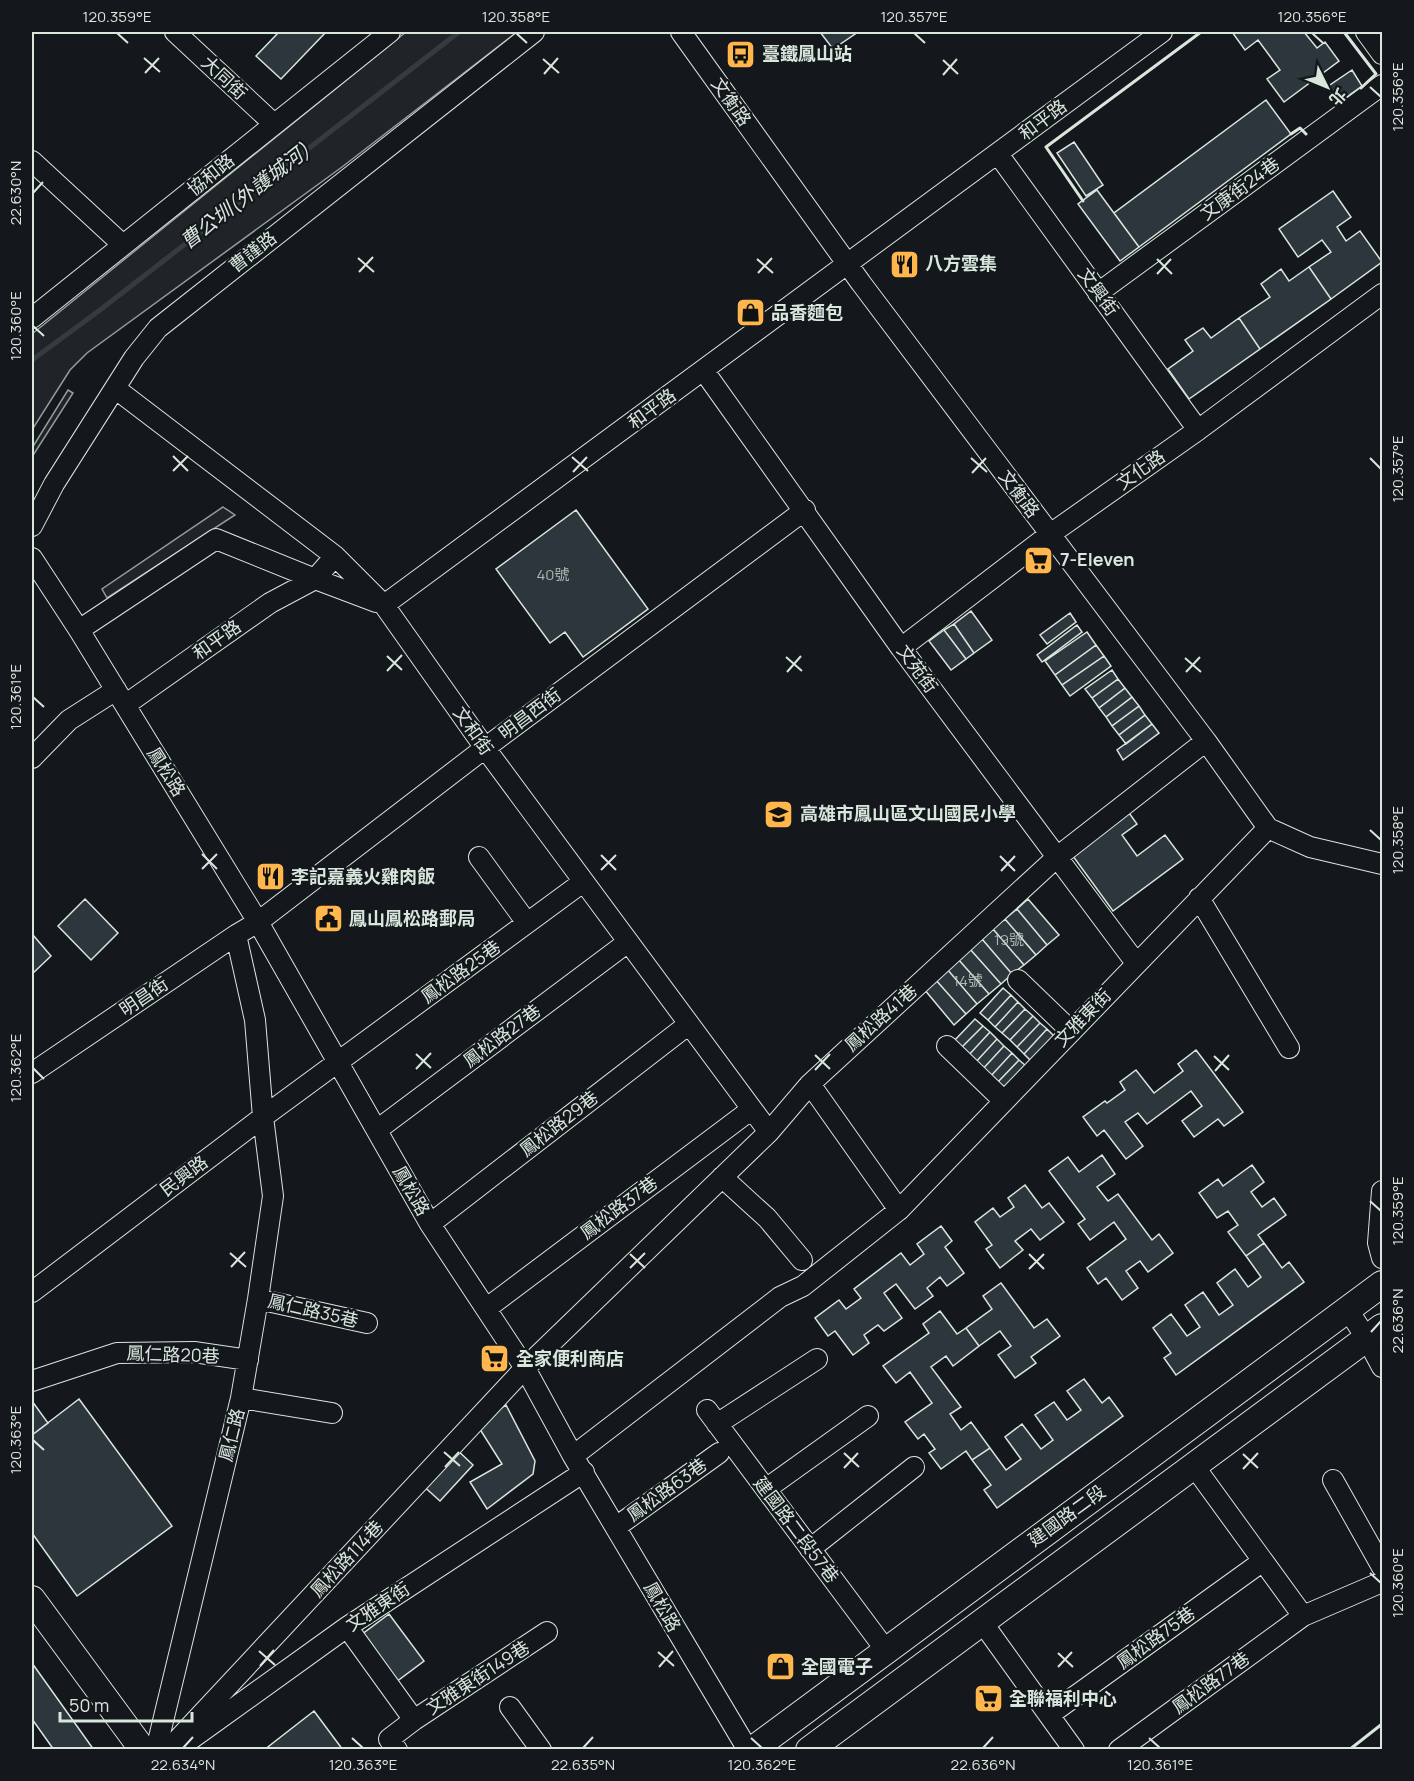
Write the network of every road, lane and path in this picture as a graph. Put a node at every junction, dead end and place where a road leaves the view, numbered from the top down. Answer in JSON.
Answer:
{"nodes":[{"id":1,"x":175,"y":32,"type":"edge"},
{"id":2,"x":390,"y":32,"type":"edge"},
{"id":3,"x":534,"y":32,"type":"edge"},
{"id":4,"x":681,"y":32,"type":"edge"},
{"id":5,"x":1162,"y":32,"type":"edge"},
{"id":6,"x":1366,"y":32,"type":"edge"},
{"id":7,"x":1383,"y":54,"type":"edge"},
{"id":8,"x":1383,"y":85,"type":"edge"},
{"id":9,"x":274,"y":124,"type":"junction"},
{"id":10,"x":998,"y":154,"type":"junction"},
{"id":11,"x":32,"y":160,"type":"edge"},
{"id":12,"x":123,"y":245,"type":"junction"},
{"id":13,"x":847,"y":263,"type":"junction"},
{"id":14,"x":1098,"y":293,"type":"junction"},
{"id":15,"x":1383,"y":294,"type":"edge"},
{"id":16,"x":32,"y":318,"type":"edge"},
{"id":17,"x":704,"y":371,"type":"junction"},
{"id":18,"x":116,"y":389,"type":"junction"},
{"id":19,"x":1198,"y":430,"type":"junction"},
{"id":20,"x":805,"y":510,"type":"junction"},
{"id":21,"x":32,"y":526,"type":"edge"},
{"id":22,"x":1049,"y":536,"type":"junction"},
{"id":23,"x":335,"y":556,"type":"junction"},
{"id":24,"x":32,"y":558,"type":"edge"},
{"id":25,"x":315,"y":579,"type":"junction"},
{"id":26,"x":384,"y":605,"type":"junction"},
{"id":27,"x":79,"y":630,"type":"junction"},
{"id":28,"x":902,"y":648,"type":"junction"},
{"id":29,"x":121,"y":698,"type":"junction"},
{"id":30,"x":1206,"y":741,"type":"junction"},
{"id":31,"x":485,"y":748,"type":"junction"},
{"id":32,"x":32,"y":758,"type":"edge"},
{"id":33,"x":1269,"y":828,"type":"junction"},
{"id":34,"x":479,"y":857,"type":"dead end"},
{"id":35,"x":1056,"y":858,"type":"junction"},
{"id":36,"x":1383,"y":864,"type":"edge"},
{"id":37,"x":584,"y":882,"type":"junction"},
{"id":38,"x":1198,"y":898,"type":"junction"},
{"id":39,"x":258,"y":922,"type":"junction"},
{"id":40,"x":527,"y":923,"type":"junction"},
{"id":41,"x":236,"y":934,"type":"junction"},
{"id":42,"x":628,"y":942,"type":"junction"},
{"id":43,"x":1136,"y":963,"type":"junction"},
{"id":44,"x":1018,"y":980,"type":"dead end"},
{"id":45,"x":688,"y":1024,"type":"junction"},
{"id":46,"x":1071,"y":1031,"type":"junction"},
{"id":47,"x":947,"y":1046,"type":"dead end"},
{"id":48,"x":1289,"y":1048,"type":"dead end"},
{"id":49,"x":338,"y":1062,"type":"junction"},
{"id":50,"x":32,"y":1074,"type":"edge"},
{"id":51,"x":810,"y":1083,"type":"junction"},
{"id":52,"x":1004,"y":1101,"type":"junction"},
{"id":53,"x":752,"y":1109,"type":"junction"},
{"id":54,"x":263,"y":1116,"type":"junction"},
{"id":55,"x":377,"y":1130,"type":"junction"},
{"id":56,"x":769,"y":1132,"type":"junction"},
{"id":57,"x":722,"y":1177,"type":"junction"},
{"id":58,"x":1383,"y":1191,"type":"edge"},
{"id":59,"x":899,"y":1209,"type":"junction"},
{"id":60,"x":430,"y":1224,"type":"junction"},
{"id":61,"x":1383,"y":1258,"type":"edge"},
{"id":62,"x":802,"y":1260,"type":"dead end"},
{"id":63,"x":1383,"y":1284,"type":"edge"},
{"id":64,"x":34,"y":1285,"type":"edge"},
{"id":65,"x":258,"y":1299,"type":"junction"},
{"id":66,"x":487,"y":1308,"type":"junction"},
{"id":67,"x":1348,"y":1310,"type":"junction"},
{"id":68,"x":367,"y":1323,"type":"dead end"},
{"id":69,"x":1375,"y":1333,"type":"edge"},
{"id":70,"x":817,"y":1359,"type":"dead end"},
{"id":71,"x":248,"y":1360,"type":"junction"},
{"id":72,"x":1383,"y":1366,"type":"edge"},
{"id":73,"x":525,"y":1368,"type":"junction"},
{"id":74,"x":32,"y":1381,"type":"edge"},
{"id":75,"x":241,"y":1398,"type":"junction"},
{"id":76,"x":332,"y":1413,"type":"dead end"},
{"id":77,"x":868,"y":1416,"type":"dead end"},
{"id":78,"x":719,"y":1453,"type":"dead end"},
{"id":79,"x":579,"y":1464,"type":"junction"},
{"id":80,"x":1194,"y":1466,"type":"junction"},
{"id":81,"x":914,"y":1467,"type":"dead end"},
{"id":82,"x":1332,"y":1480,"type":"dead end"},
{"id":83,"x":766,"y":1490,"type":"junction"},
{"id":84,"x":616,"y":1527,"type":"junction"},
{"id":85,"x":810,"y":1549,"type":"junction"},
{"id":86,"x":1263,"y":1561,"type":"junction"},
{"id":87,"x":1383,"y":1567,"type":"edge"},
{"id":88,"x":1383,"y":1582,"type":"edge"},
{"id":89,"x":34,"y":1607,"type":"edge"},
{"id":90,"x":1304,"y":1616,"type":"junction"},
{"id":91,"x":982,"y":1622,"type":"junction"},
{"id":92,"x":347,"y":1627,"type":"junction"},
{"id":93,"x":547,"y":1632,"type":"dead end"},
{"id":94,"x":885,"y":1649,"type":"junction"},
{"id":95,"x":510,"y":1707,"type":"dead end"},
{"id":96,"x":1049,"y":1715,"type":"junction"},
{"id":97,"x":414,"y":1720,"type":"junction"},
{"id":98,"x":143,"y":1749,"type":"edge"},
{"id":99,"x":156,"y":1749,"type":"edge"},
{"id":100,"x":168,"y":1749,"type":"edge"},
{"id":101,"x":176,"y":1749,"type":"edge"},
{"id":102,"x":397,"y":1749,"type":"edge"},
{"id":103,"x":541,"y":1749,"type":"edge"},
{"id":104,"x":750,"y":1749,"type":"edge"},
{"id":105,"x":809,"y":1749,"type":"edge"},
{"id":106,"x":1074,"y":1749,"type":"edge"},
{"id":107,"x":1119,"y":1749,"type":"edge"}],
"edges":[{"from":1,"to":9,"type":"street","name":"大同街"},
{"from":2,"to":9,"type":"street","name":"協和路"},
{"from":3,"to":18,"type":"street","name":"曹謹路"},
{"from":4,"to":13,"type":"street","name":"文衡路"},
{"from":5,"to":10,"type":"street","name":"和平路"},
{"from":6,"to":7,"type":"street"},
{"from":8,"to":14,"type":"street","name":"文康街24巷"},
{"from":9,"to":12,"type":"street","name":"協和路"},
{"from":10,"to":13,"type":"street","name":"和平路"},
{"from":10,"to":14,"type":"street","name":"文興街"},
{"from":11,"to":12,"type":"street"},
{"from":12,"to":16,"type":"street","name":"協和路"},
{"from":13,"to":17,"type":"street","name":"和平路"},
{"from":13,"to":22,"type":"street","name":"文衡路"},
{"from":14,"to":19,"type":"street","name":"文興街"},
{"from":15,"to":19,"type":"street","name":"文化路"},
{"from":17,"to":20,"type":"street","name":"文苑街"},
{"from":17,"to":26,"type":"street","name":"和平路"},
{"from":18,"to":21,"type":"street","name":"曹謹路"},
{"from":18,"to":23,"type":"street","name":"文和街"},
{"from":19,"to":22,"type":"street","name":"文化路"},
{"from":20,"to":28,"type":"street","name":"文苑街"},
{"from":20,"to":31,"type":"street","name":"明昌西街"},
{"from":22,"to":28,"type":"street","name":"文化路"},
{"from":22,"to":30,"type":"street","name":"文衡路"},
{"from":23,"to":25,"type":"street"},
{"from":23,"to":26,"type":"street","name":"文和街"},
{"from":24,"to":27,"type":"street","name":"鳳松路"},
{"from":25,"to":26,"type":"street"},
{"from":25,"to":27,"type":"street"},
{"from":25,"to":29,"type":"street","name":"和平路"},
{"from":26,"to":31,"type":"street","name":"文和街"},
{"from":27,"to":29,"type":"street","name":"鳳松路"},
{"from":28,"to":35,"type":"street","name":"文苑街"},
{"from":29,"to":32,"type":"street","name":"和平路"},
{"from":29,"to":39,"type":"street","name":"鳳松路"},
{"from":30,"to":33,"type":"street","name":"文衡路"},
{"from":30,"to":35,"type":"street","name":"鳳松路41巷"},
{"from":31,"to":37,"type":"street","name":"文和街"},
{"from":31,"to":39,"type":"street","name":"明昌西街"},
{"from":33,"to":36,"type":"street","name":"文衡路"},
{"from":33,"to":38,"type":"street","name":"文雅東街"},
{"from":34,"to":40,"type":"street"},
{"from":35,"to":43,"type":"street","name":"文苑街"},
{"from":35,"to":51,"type":"street","name":"鳳松路41巷"},
{"from":37,"to":40,"type":"street","name":"鳳松路25巷"},
{"from":37,"to":42,"type":"street","name":"文和街"},
{"from":38,"to":43,"type":"street","name":"文雅東街"},
{"from":38,"to":48,"type":"street"},
{"from":39,"to":41,"type":"street","name":"明昌街"},
{"from":39,"to":49,"type":"street","name":"鳳松路"},
{"from":40,"to":49,"type":"street","name":"鳳松路25巷"},
{"from":41,"to":50,"type":"street","name":"明昌街"},
{"from":41,"to":54,"type":"street","name":"鳳仁路"},
{"from":42,"to":45,"type":"street","name":"文和街"},
{"from":42,"to":55,"type":"street","name":"鳳松路27巷"},
{"from":43,"to":46,"type":"street","name":"文雅東街"},
{"from":44,"to":46,"type":"street"},
{"from":45,"to":53,"type":"street","name":"文和街"},
{"from":45,"to":60,"type":"street","name":"鳳松路29巷"},
{"from":46,"to":52,"type":"street","name":"文雅東街"},
{"from":47,"to":52,"type":"street"},
{"from":49,"to":54,"type":"street","name":"民興路"},
{"from":49,"to":55,"type":"street","name":"鳳松路"},
{"from":51,"to":56,"type":"street","name":"鳳松路41巷"},
{"from":51,"to":59,"type":"street"},
{"from":52,"to":59,"type":"street","name":"文雅東街"},
{"from":53,"to":56,"type":"street","name":"文和街"},
{"from":53,"to":66,"type":"street","name":"鳳松路37巷"},
{"from":54,"to":64,"type":"street","name":"民興路"},
{"from":54,"to":65,"type":"street","name":"鳳仁路"},
{"from":55,"to":60,"type":"street","name":"鳳松路"},
{"from":56,"to":57,"type":"street","name":"鳳松路41巷"},
{"from":57,"to":62,"type":"street"},
{"from":57,"to":73,"type":"street","name":"鳳松路41巷"},
{"from":58,"to":61,"type":"street"},
{"from":59,"to":79,"type":"street","name":"文雅東街"},
{"from":60,"to":66,"type":"street","name":"鳳松路"},
{"from":63,"to":67,"type":"main road","name":"建國路二段"},
{"from":65,"to":68,"type":"street","name":"鳳仁路35巷"},
{"from":65,"to":71,"type":"street","name":"鳳仁路"},
{"from":66,"to":73,"type":"street","name":"鳳松路"},
{"from":67,"to":69,"type":"street"},
{"from":67,"to":94,"type":"main road","name":"建國路二段"},
{"from":69,"to":72,"type":"street"},
{"from":69,"to":80,"type":"main road","name":"建國路二段"},
{"from":70,"to":83,"type":"street","name":"建國路二段57巷"},
{"from":71,"to":74,"type":"street","name":"鳳仁路20巷"},
{"from":71,"to":75,"type":"street","name":"鳳仁路"},
{"from":73,"to":79,"type":"street","name":"鳳松路"},
{"from":73,"to":100,"type":"street","name":"鳳松路114巷"},
{"from":75,"to":76,"type":"street"},
{"from":75,"to":99,"type":"street","name":"鳳仁路"},
{"from":77,"to":83,"type":"street"},
{"from":78,"to":84,"type":"street","name":"鳳松路63巷"},
{"from":79,"to":84,"type":"street","name":"鳳松路"},
{"from":79,"to":92,"type":"street","name":"文雅東街"},
{"from":80,"to":86,"type":"street"},
{"from":80,"to":91,"type":"main road","name":"建國路二段"},
{"from":81,"to":85,"type":"street"},
{"from":82,"to":87,"type":"street"},
{"from":83,"to":85,"type":"street","name":"建國路二段57巷"},
{"from":84,"to":104,"type":"street","name":"鳳松路"},
{"from":85,"to":94,"type":"street","name":"建國路二段57巷"},
{"from":86,"to":90,"type":"street"},
{"from":86,"to":96,"type":"street","name":"鳳松路75巷"},
{"from":88,"to":90,"type":"street","name":"鳳松路77巷"},
{"from":89,"to":98,"type":"main road"},
{"from":90,"to":107,"type":"street","name":"鳳松路77巷"},
{"from":91,"to":96,"type":"street"},
{"from":91,"to":105,"type":"main road","name":"建國路二段"},
{"from":92,"to":97,"type":"street","name":"文雅東街149巷"},
{"from":92,"to":101,"type":"street","name":"文雅東街"},
{"from":93,"to":97,"type":"street","name":"文雅東街149巷"},
{"from":94,"to":104,"type":"main road","name":"建國路二段"},
{"from":95,"to":103,"type":"street"},
{"from":96,"to":106,"type":"street"},
{"from":97,"to":102,"type":"street"}]}
